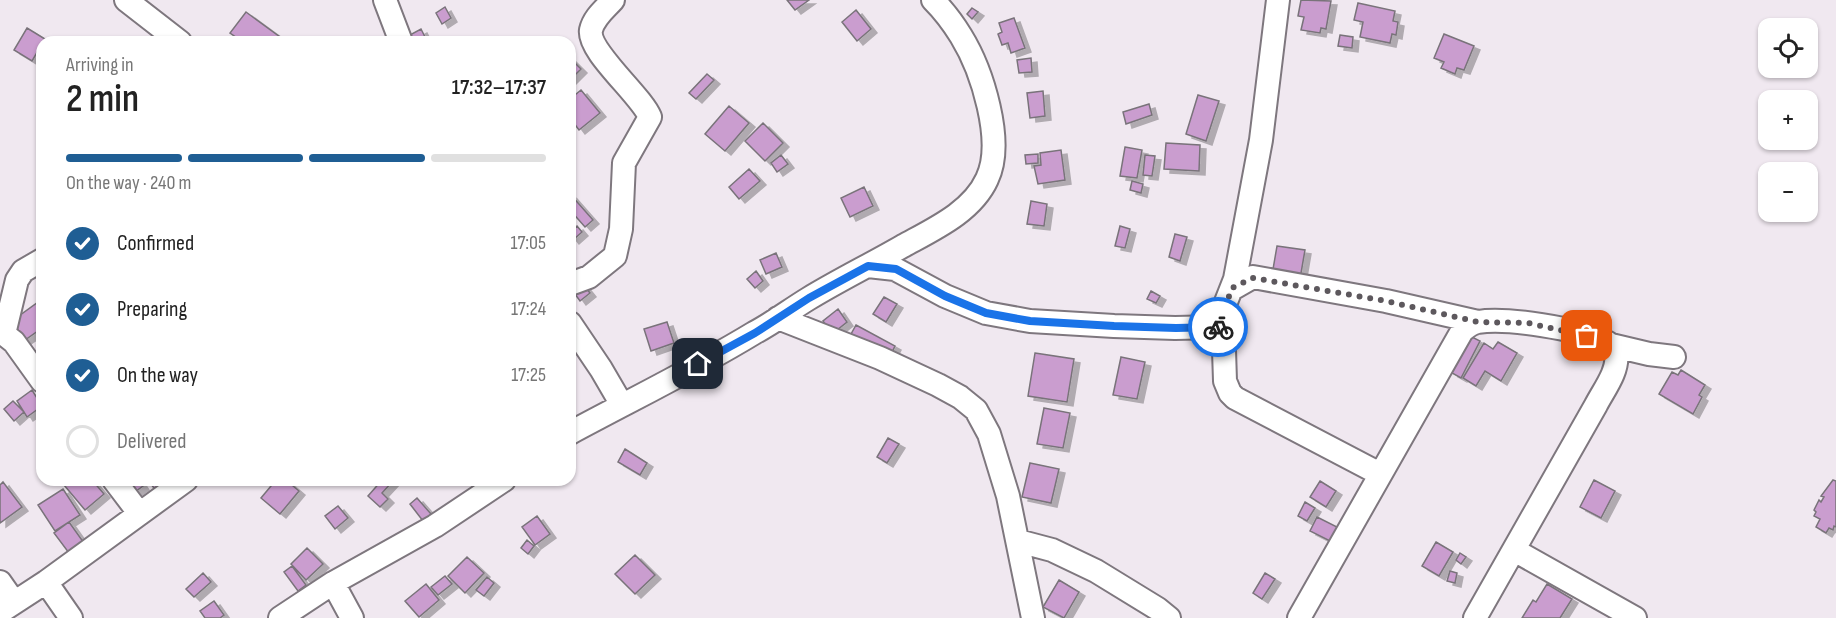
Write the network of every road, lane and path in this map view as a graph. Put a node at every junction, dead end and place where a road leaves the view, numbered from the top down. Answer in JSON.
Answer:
{"nodes":[{"id":1,"x":126,"y":0,"type":"edge"},
{"id":2,"x":385,"y":0,"type":"edge"},
{"id":3,"x":613,"y":0,"type":"edge"},
{"id":4,"x":933,"y":0,"type":"edge"},
{"id":5,"x":1278,"y":0,"type":"edge"},
{"id":6,"x":172,"y":36,"type":"edge"},
{"id":7,"x":399,"y":36,"type":"edge"},
{"id":8,"x":36,"y":263,"type":"edge"},
{"id":9,"x":868,"y":266,"type":"junction"},
{"id":10,"x":576,"y":282,"type":"edge"},
{"id":11,"x":1232,"y":288,"type":"junction"},
{"id":12,"x":778,"y":318,"type":"junction"},
{"id":13,"x":1478,"y":322,"type":"junction"},
{"id":14,"x":1219,"y":327,"type":"junction"},
{"id":15,"x":576,"y":332,"type":"edge"},
{"id":16,"x":2,"y":333,"type":"edge"},
{"id":17,"x":1611,"y":345,"type":"junction"},
{"id":18,"x":1674,"y":357,"type":"dead end"},
{"id":19,"x":36,"y":373,"type":"edge"},
{"id":20,"x":622,"y":405,"type":"junction"},
{"id":21,"x":576,"y":430,"type":"edge"},
{"id":22,"x":1380,"y":474,"type":"junction"},
{"id":23,"x":119,"y":486,"type":"edge"},
{"id":24,"x":177,"y":486,"type":"edge"},
{"id":25,"x":495,"y":486,"type":"edge"},
{"id":26,"x":139,"y":513,"type":"junction"},
{"id":27,"x":1018,"y":541,"type":"junction"},
{"id":28,"x":1514,"y":550,"type":"junction"},
{"id":29,"x":0,"y":582,"type":"edge"},
{"id":30,"x":46,"y":582,"type":"junction"},
{"id":31,"x":333,"y":583,"type":"junction"},
{"id":32,"x":7,"y":607,"type":"edge"},
{"id":33,"x":71,"y":618,"type":"edge"},
{"id":34,"x":280,"y":618,"type":"edge"},
{"id":35,"x":352,"y":618,"type":"edge"},
{"id":36,"x":1033,"y":618,"type":"edge"},
{"id":37,"x":1169,"y":618,"type":"edge"},
{"id":38,"x":1299,"y":618,"type":"edge"},
{"id":39,"x":1475,"y":618,"type":"edge"},
{"id":40,"x":1635,"y":618,"type":"edge"}],
"edges":[{"from":1,"to":6,"type":"street"},
{"from":2,"to":7,"type":"street"},
{"from":3,"to":10,"type":"street"},
{"from":4,"to":9,"type":"street"},
{"from":5,"to":11,"type":"street"},
{"from":8,"to":16,"type":"street"},
{"from":9,"to":12,"type":"street"},
{"from":9,"to":14,"type":"street"},
{"from":11,"to":13,"type":"street"},
{"from":11,"to":14,"type":"street"},
{"from":12,"to":20,"type":"street"},
{"from":12,"to":27,"type":"street"},
{"from":13,"to":17,"type":"street"},
{"from":13,"to":22,"type":"street"},
{"from":14,"to":22,"type":"street"},
{"from":15,"to":20,"type":"street"},
{"from":16,"to":19,"type":"street"},
{"from":17,"to":18,"type":"street"},
{"from":17,"to":28,"type":"street"},
{"from":20,"to":21,"type":"street"},
{"from":22,"to":38,"type":"street"},
{"from":23,"to":26,"type":"street"},
{"from":24,"to":26,"type":"street"},
{"from":25,"to":31,"type":"street"},
{"from":26,"to":30,"type":"street"},
{"from":27,"to":36,"type":"street"},
{"from":27,"to":37,"type":"street"},
{"from":28,"to":39,"type":"street"},
{"from":28,"to":40,"type":"street"},
{"from":29,"to":32,"type":"street"},
{"from":30,"to":32,"type":"street"},
{"from":30,"to":33,"type":"street"},
{"from":31,"to":34,"type":"street"},
{"from":31,"to":35,"type":"street"}]}
